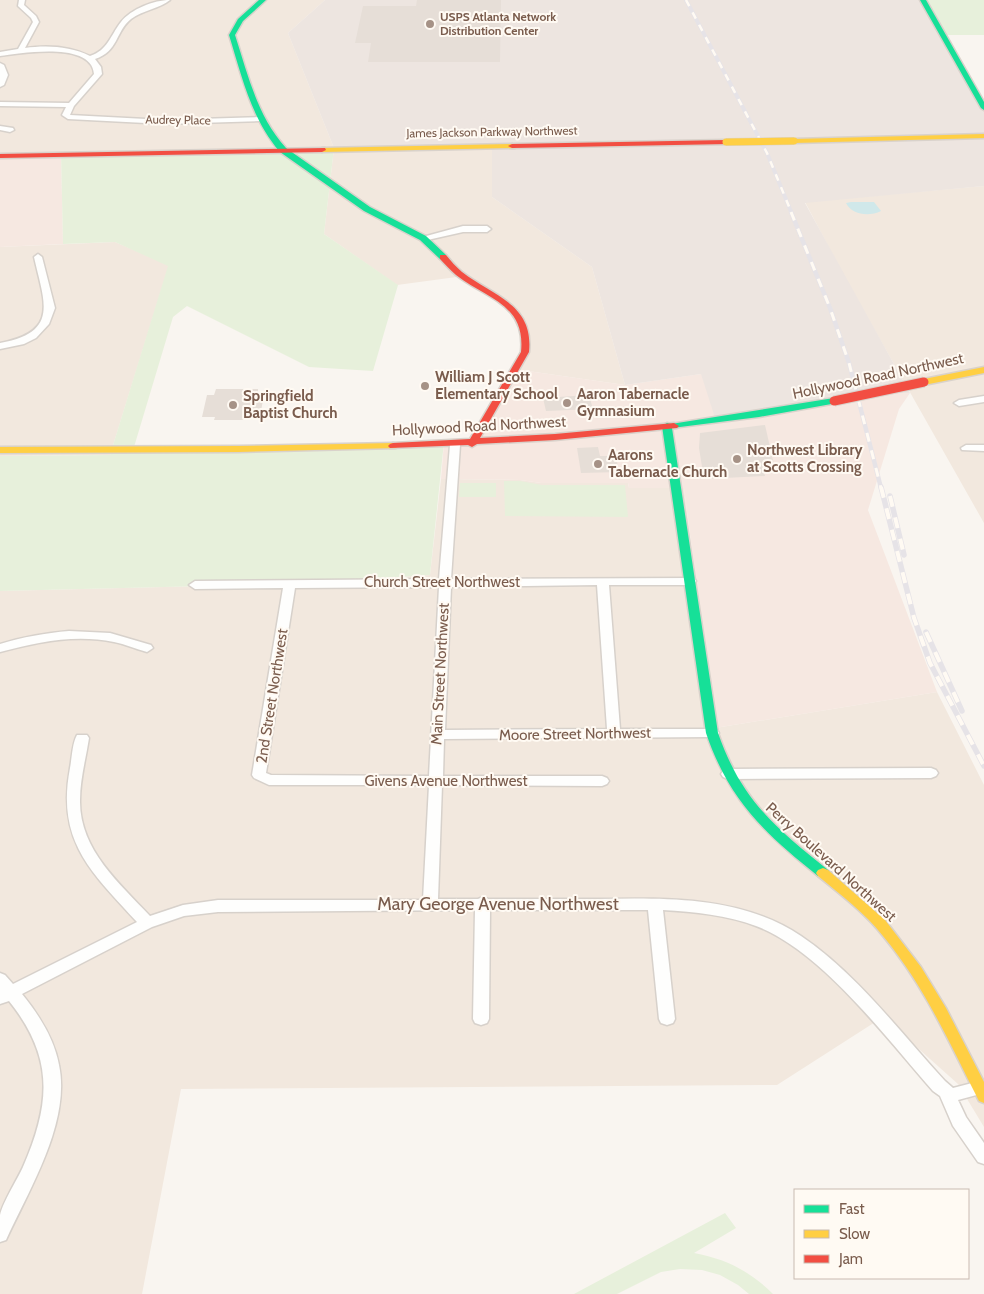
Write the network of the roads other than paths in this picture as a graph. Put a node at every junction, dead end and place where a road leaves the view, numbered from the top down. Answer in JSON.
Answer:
{"nodes":[{"id":1,"x":22,"y":0,"type":"edge"},
{"id":2,"x":167,"y":0,"type":"edge"},
{"id":3,"x":263,"y":0,"type":"edge"},
{"id":4,"x":923,"y":0,"type":"edge"},
{"id":5,"x":22,"y":50,"type":"junction"},
{"id":6,"x":0,"y":54,"type":"edge"},
{"id":7,"x":90,"y":58,"type":"junction"},
{"id":8,"x":0,"y":65,"type":"edge"},
{"id":9,"x":0,"y":85,"type":"edge"},
{"id":10,"x":0,"y":104,"type":"edge"},
{"id":11,"x":71,"y":105,"type":"junction"},
{"id":12,"x":984,"y":108,"type":"edge"},
{"id":13,"x":260,"y":120,"type":"junction"},
{"id":14,"x":0,"y":128,"type":"edge"},
{"id":15,"x":10,"y":130,"type":"dead end"},
{"id":16,"x":984,"y":136,"type":"edge"},
{"id":17,"x":283,"y":150,"type":"junction"},
{"id":18,"x":0,"y":156,"type":"edge"},
{"id":19,"x":487,"y":229,"type":"dead end"},
{"id":20,"x":424,"y":238,"type":"junction"},
{"id":21,"x":38,"y":257,"type":"dead end"},
{"id":22,"x":0,"y":346,"type":"edge"},
{"id":23,"x":984,"y":370,"type":"edge"},
{"id":24,"x":984,"y":399,"type":"edge"},
{"id":25,"x":959,"y":403,"type":"dead end"},
{"id":26,"x":667,"y":426,"type":"junction"},
{"id":27,"x":472,"y":444,"type":"junction"},
{"id":28,"x":454,"y":445,"type":"junction"},
{"id":29,"x":966,"y":448,"type":"dead end"},
{"id":30,"x":984,"y":448,"type":"edge"},
{"id":31,"x":0,"y":450,"type":"edge"},
{"id":32,"x":690,"y":581,"type":"junction"},
{"id":33,"x":445,"y":582,"type":"junction"},
{"id":34,"x":603,"y":582,"type":"junction"},
{"id":35,"x":290,"y":584,"type":"junction"},
{"id":36,"x":195,"y":585,"type":"dead end"},
{"id":37,"x":0,"y":648,"type":"edge"},
{"id":38,"x":147,"y":648,"type":"dead end"},
{"id":39,"x":614,"y":733,"type":"junction"},
{"id":40,"x":712,"y":733,"type":"junction"},
{"id":41,"x":437,"y":735,"type":"junction"},
{"id":42,"x":82,"y":738,"type":"dead end"},
{"id":43,"x":931,"y":773,"type":"dead end"},
{"id":44,"x":728,"y":774,"type":"junction"},
{"id":45,"x":290,"y":780,"type":"joint"},
{"id":46,"x":602,"y":780,"type":"dead end"},
{"id":47,"x":435,"y":781,"type":"junction"},
{"id":48,"x":483,"y":903,"type":"junction"},
{"id":49,"x":430,"y":904,"type":"junction"},
{"id":50,"x":655,"y":904,"type":"junction"},
{"id":51,"x":147,"y":923,"type":"junction"},
{"id":52,"x":0,"y":979,"type":"edge"},
{"id":53,"x":6,"y":995,"type":"edge"},
{"id":54,"x":481,"y":1019,"type":"dead end"},
{"id":55,"x":667,"y":1019,"type":"dead end"},
{"id":56,"x":946,"y":1091,"type":"junction"},
{"id":57,"x":982,"y":1093,"type":"edge"},
{"id":58,"x":984,"y":1157,"type":"edge"},
{"id":59,"x":0,"y":1234,"type":"edge"}],
"edges":[{"from":1,"to":5,"type":"street"},
{"from":2,"to":7,"type":"street"},
{"from":3,"to":13,"type":"street"},
{"from":4,"to":12,"type":"street"},
{"from":5,"to":6,"type":"street"},
{"from":5,"to":7,"type":"street"},
{"from":7,"to":11,"type":"street"},
{"from":8,"to":9,"type":"street"},
{"from":10,"to":11,"type":"street"},
{"from":11,"to":13,"type":"street","name":"Audrey Place"},
{"from":13,"to":17,"type":"street"},
{"from":14,"to":15,"type":"street"},
{"from":16,"to":17,"type":"street","name":"James Jackson Parkway Northwest","bridge":true},
{"from":17,"to":18,"type":"street","name":"James Jackson Parkway Northwest"},
{"from":17,"to":20,"type":"street"},
{"from":19,"to":20,"type":"street"},
{"from":20,"to":27,"type":"street"},
{"from":21,"to":22,"type":"street"},
{"from":23,"to":26,"type":"street","name":"Hollywood Road Northwest","bridge":true},
{"from":24,"to":25,"type":"street"},
{"from":26,"to":27,"type":"street","name":"Hollywood Road Northwest"},
{"from":26,"to":32,"type":"street","name":"Perry Boulevard Northwest"},
{"from":27,"to":28,"type":"street","name":"Hollywood Road Northwest"},
{"from":28,"to":31,"type":"street","name":"Hollywood Road Northwest"},
{"from":28,"to":33,"type":"street","name":"Main Street Northwest"},
{"from":29,"to":30,"type":"street"},
{"from":32,"to":34,"type":"street","name":"Church Street Northwest"},
{"from":32,"to":40,"type":"street","name":"Perry Boulevard Northwest"},
{"from":33,"to":34,"type":"street","name":"Church Street Northwest"},
{"from":33,"to":35,"type":"street","name":"Church Street Northwest"},
{"from":33,"to":41,"type":"street","name":"Main Street Northwest"},
{"from":34,"to":39,"type":"street"},
{"from":35,"to":36,"type":"street","name":"Church Street Northwest"},
{"from":35,"to":45,"type":"street","name":"2nd Street Northwest"},
{"from":37,"to":38,"type":"street"},
{"from":39,"to":40,"type":"street","name":"Moore Street Northwest"},
{"from":39,"to":41,"type":"street","name":"Moore Street Northwest"},
{"from":40,"to":44,"type":"street","name":"Perry Boulevard Northwest"},
{"from":41,"to":47,"type":"street","name":"Main Street Northwest"},
{"from":42,"to":51,"type":"street"},
{"from":43,"to":44,"type":"street"},
{"from":44,"to":57,"type":"street","name":"Perry Boulevard Northwest"},
{"from":45,"to":47,"type":"street","name":"Givens Avenue Northwest"},
{"from":46,"to":47,"type":"street","name":"Givens Avenue Northwest"},
{"from":47,"to":49,"type":"street","name":"Main Street Northwest"},
{"from":48,"to":49,"type":"street","name":"Mary George Avenue Northwest"},
{"from":48,"to":50,"type":"street","name":"Mary George Avenue Northwest"},
{"from":48,"to":54,"type":"street"},
{"from":49,"to":51,"type":"street","name":"Mary George Avenue Northwest"},
{"from":50,"to":55,"type":"street"},
{"from":50,"to":56,"type":"street","name":"Mary George Avenue Northwest"},
{"from":51,"to":53,"type":"street","name":"Mary George Avenue Northwest"},
{"from":52,"to":53,"type":"street"},
{"from":53,"to":59,"type":"street"},
{"from":56,"to":57,"type":"street"},
{"from":56,"to":58,"type":"street","name":"Mary George Avenue Northwest"}]}
